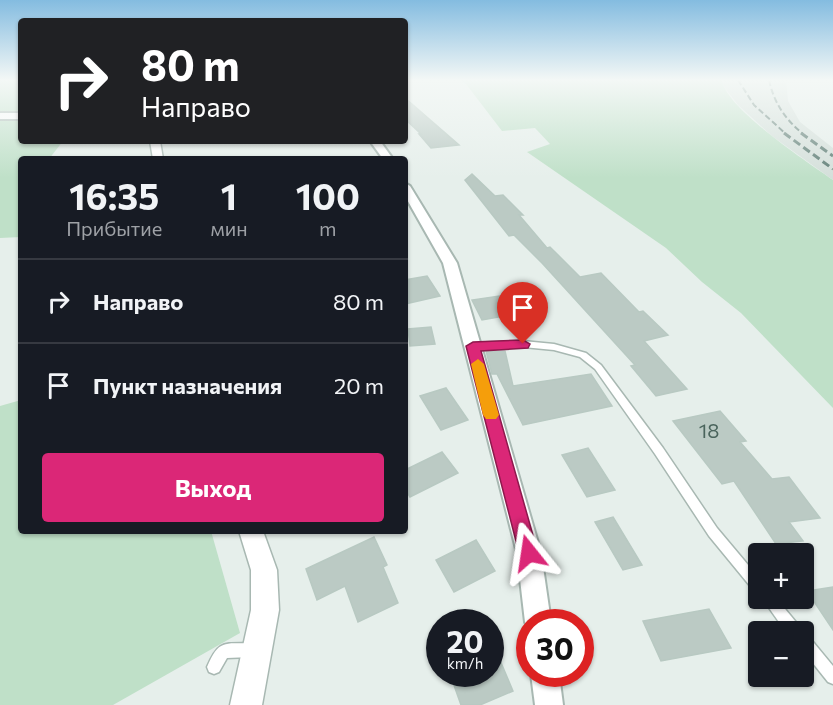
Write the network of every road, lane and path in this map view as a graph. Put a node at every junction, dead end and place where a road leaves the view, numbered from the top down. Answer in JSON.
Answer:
{"nodes":[{"id":1,"x":0,"y":116,"type":"edge"},
{"id":2,"x":18,"y":116,"type":"edge"},
{"id":3,"x":408,"y":191,"type":"edge"},
{"id":4,"x":473,"y":346,"type":"junction"},
{"id":5,"x":252,"y":534,"type":"edge"},
{"id":6,"x":748,"y":575,"type":"edge"},
{"id":7,"x":536,"y":609,"type":"edge"},
{"id":8,"x":777,"y":609,"type":"edge"},
{"id":9,"x":786,"y":621,"type":"edge"},
{"id":10,"x":258,"y":650,"type":"junction"},
{"id":11,"x":814,"y":654,"type":"edge"},
{"id":12,"x":214,"y":667,"type":"dead end"},
{"id":13,"x":833,"y":677,"type":"edge"},
{"id":14,"x":547,"y":687,"type":"edge"},
{"id":15,"x":246,"y":705,"type":"edge"},
{"id":16,"x":549,"y":705,"type":"edge"}],
"edges":[{"from":1,"to":2,"type":"street"},
{"from":3,"to":4,"type":"street"},
{"from":4,"to":6,"type":"lane"},
{"from":4,"to":7,"type":"street"},
{"from":5,"to":10,"type":"street"},
{"from":8,"to":9,"type":"lane"},
{"from":10,"to":12,"type":"lane"},
{"from":10,"to":15,"type":"street"},
{"from":11,"to":13,"type":"lane"},
{"from":14,"to":16,"type":"street"}]}
